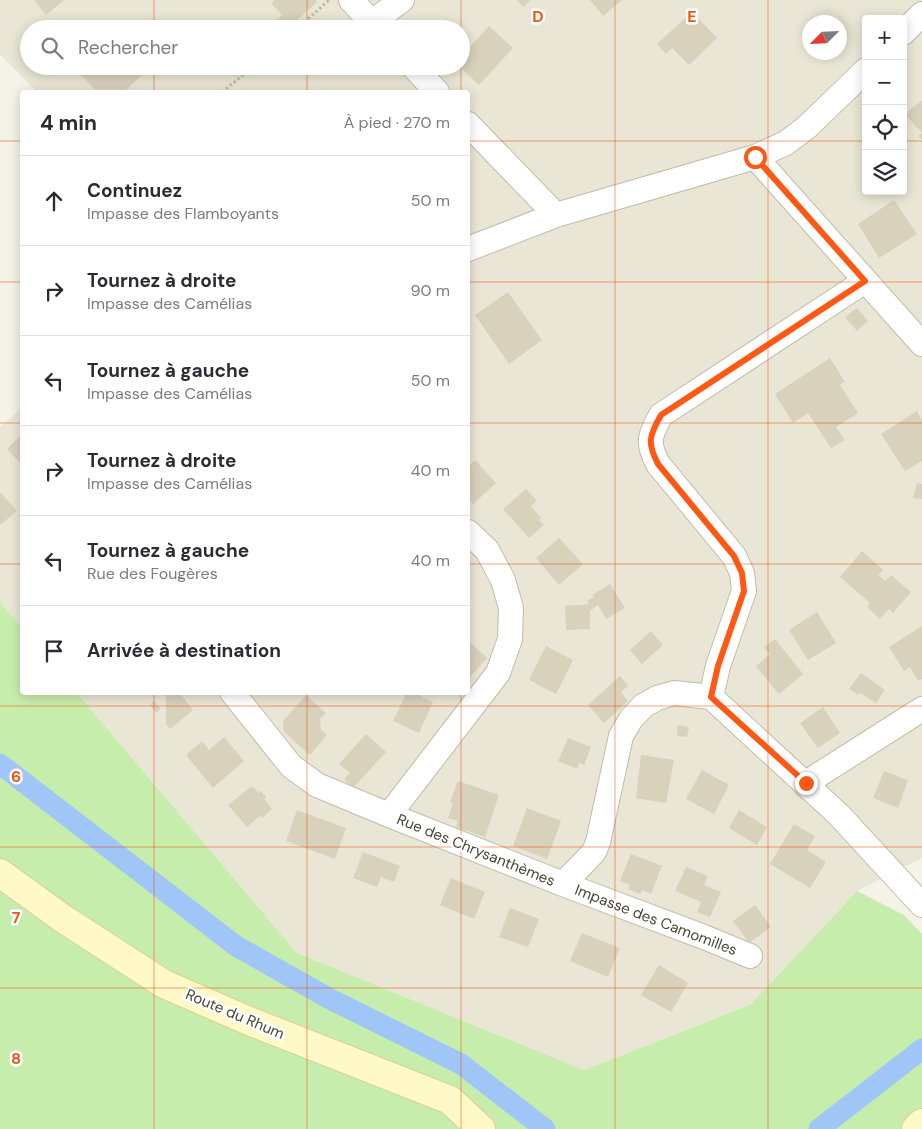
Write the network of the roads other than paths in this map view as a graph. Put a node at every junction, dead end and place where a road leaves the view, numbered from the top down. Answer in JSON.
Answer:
{"nodes":[{"id":1,"x":351,"y":0,"type":"edge"},
{"id":2,"x":402,"y":0,"type":"edge"},
{"id":3,"x":922,"y":14,"type":"edge"},
{"id":4,"x":369,"y":20,"type":"edge"},
{"id":5,"x":381,"y":20,"type":"edge"},
{"id":6,"x":907,"y":29,"type":"edge"},
{"id":7,"x":862,"y":74,"type":"edge"},
{"id":8,"x":421,"y":75,"type":"edge"},
{"id":9,"x":435,"y":90,"type":"edge"},
{"id":10,"x":470,"y":126,"type":"edge"},
{"id":11,"x":755,"y":157,"type":"junction"},
{"id":12,"x":556,"y":215,"type":"junction"},
{"id":13,"x":470,"y":248,"type":"edge"},
{"id":14,"x":865,"y":281,"type":"junction"},
{"id":15,"x":922,"y":344,"type":"edge"},
{"id":16,"x":470,"y":534,"type":"edge"},
{"id":17,"x":234,"y":695,"type":"edge"},
{"id":18,"x":711,"y":697,"type":"junction"},
{"id":19,"x":922,"y":709,"type":"edge"},
{"id":20,"x":806,"y":783,"type":"junction"},
{"id":21,"x":388,"y":815,"type":"junction"},
{"id":22,"x":0,"y":874,"type":"edge"},
{"id":23,"x":562,"y":884,"type":"junction"},
{"id":24,"x":922,"y":905,"type":"edge"},
{"id":25,"x":750,"y":956,"type":"dead end"},
{"id":26,"x":922,"y":1123,"type":"edge"},
{"id":27,"x":481,"y":1129,"type":"edge"},
{"id":28,"x":916,"y":1129,"type":"edge"}],
"edges":[{"from":1,"to":4,"type":"street"},
{"from":2,"to":5,"type":"street"},
{"from":3,"to":6,"type":"street"},
{"from":7,"to":11,"type":"street"},
{"from":8,"to":9,"type":"street"},
{"from":10,"to":12,"type":"street"},
{"from":11,"to":12,"type":"street"},
{"from":11,"to":14,"type":"street"},
{"from":12,"to":13,"type":"street"},
{"from":14,"to":15,"type":"street"},
{"from":14,"to":18,"type":"street"},
{"from":16,"to":21,"type":"street","name":"Rue des Chrysanthèmes"},
{"from":17,"to":21,"type":"street","name":"Rue des Chrysanthèmes"},
{"from":18,"to":20,"type":"street"},
{"from":18,"to":23,"type":"street"},
{"from":19,"to":20,"type":"street"},
{"from":20,"to":24,"type":"street"},
{"from":21,"to":23,"type":"street","name":"Rue des Chrysanthèmes"},
{"from":22,"to":27,"type":"street","name":"Route du Rhum"},
{"from":23,"to":25,"type":"street","name":"Impasse des Camomilles"},
{"from":26,"to":28,"type":"street"}]}
